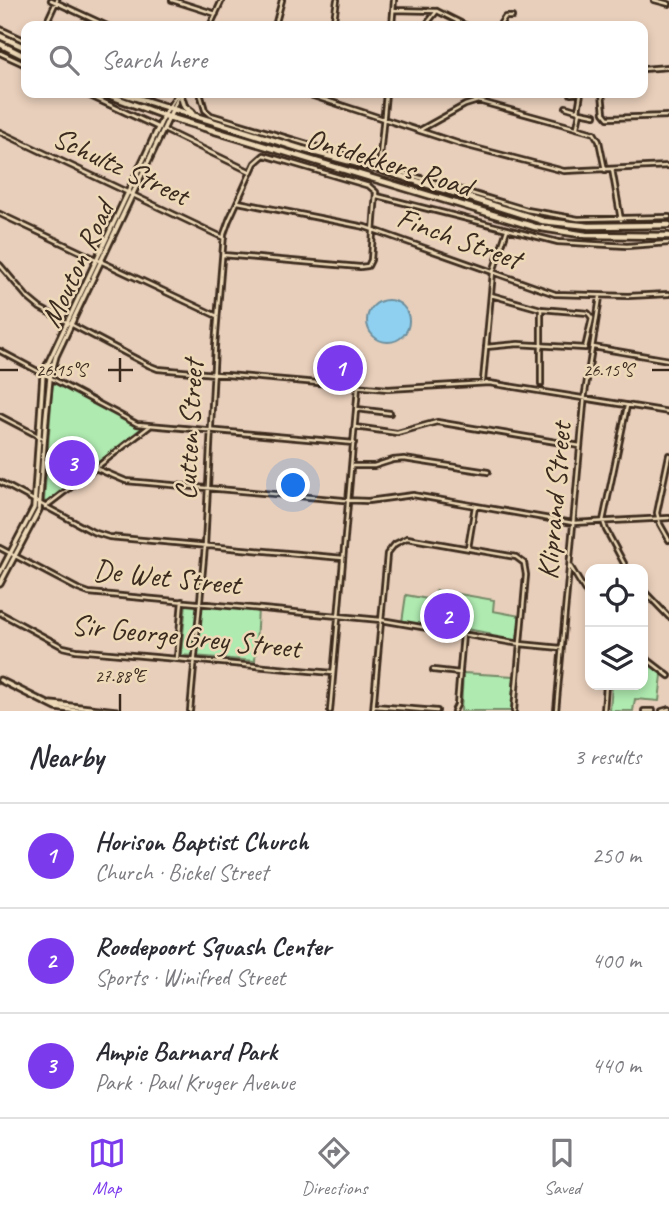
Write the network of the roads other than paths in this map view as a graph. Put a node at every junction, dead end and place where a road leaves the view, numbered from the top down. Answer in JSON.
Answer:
{"nodes":[{"id":1,"x":51,"y":0,"type":"edge"},
{"id":2,"x":172,"y":0,"type":"edge"},
{"id":3,"x":222,"y":0,"type":"edge"},
{"id":4,"x":282,"y":0,"type":"edge"},
{"id":5,"x":337,"y":0,"type":"edge"},
{"id":6,"x":394,"y":0,"type":"edge"},
{"id":7,"x":654,"y":0,"type":"edge"},
{"id":8,"x":57,"y":1,"type":"edge"},
{"id":9,"x":669,"y":4,"type":"edge"},
{"id":10,"x":393,"y":10,"type":"junction"},
{"id":11,"x":437,"y":11,"type":"junction"},
{"id":12,"x":216,"y":14,"type":"junction"},
{"id":13,"x":512,"y":17,"type":"dead end"},
{"id":14,"x":47,"y":21,"type":"edge"},
{"id":15,"x":97,"y":21,"type":"edge"},
{"id":16,"x":212,"y":21,"type":"edge"},
{"id":17,"x":276,"y":21,"type":"edge"},
{"id":18,"x":334,"y":21,"type":"edge"},
{"id":19,"x":392,"y":21,"type":"edge"},
{"id":20,"x":429,"y":21,"type":"edge"},
{"id":21,"x":457,"y":21,"type":"edge"},
{"id":22,"x":502,"y":21,"type":"edge"},
{"id":23,"x":0,"y":29,"type":"edge"},
{"id":24,"x":0,"y":36,"type":"edge"},
{"id":25,"x":21,"y":39,"type":"edge"},
{"id":26,"x":0,"y":44,"type":"edge"},
{"id":27,"x":21,"y":46,"type":"edge"},
{"id":28,"x":0,"y":53,"type":"edge"},
{"id":29,"x":21,"y":54,"type":"edge"},
{"id":30,"x":21,"y":63,"type":"edge"},
{"id":31,"x":669,"y":67,"type":"edge"},
{"id":32,"x":648,"y":69,"type":"edge"},
{"id":33,"x":95,"y":98,"type":"edge"},
{"id":34,"x":117,"y":98,"type":"edge"},
{"id":35,"x":138,"y":98,"type":"edge"},
{"id":36,"x":176,"y":98,"type":"edge"},
{"id":37,"x":181,"y":98,"type":"edge"},
{"id":38,"x":201,"y":98,"type":"edge"},
{"id":39,"x":320,"y":98,"type":"edge"},
{"id":40,"x":385,"y":98,"type":"edge"},
{"id":41,"x":475,"y":98,"type":"edge"},
{"id":42,"x":580,"y":98,"type":"edge"},
{"id":43,"x":603,"y":98,"type":"edge"},
{"id":44,"x":323,"y":99,"type":"joint"},
{"id":45,"x":475,"y":101,"type":"junction"},
{"id":46,"x":566,"y":107,"type":"dead end"},
{"id":47,"x":171,"y":108,"type":"junction"},
{"id":48,"x":579,"y":111,"type":"junction"},
{"id":49,"x":595,"y":115,"type":"dead end"},
{"id":50,"x":167,"y":116,"type":"junction"},
{"id":51,"x":669,"y":116,"type":"edge"},
{"id":52,"x":383,"y":117,"type":"junction"},
{"id":53,"x":209,"y":120,"type":"junction"},
{"id":54,"x":577,"y":127,"type":"junction"},
{"id":55,"x":162,"y":129,"type":"junction"},
{"id":56,"x":419,"y":130,"type":"junction"},
{"id":57,"x":0,"y":132,"type":"edge"},
{"id":58,"x":258,"y":159,"type":"joint"},
{"id":59,"x":669,"y":166,"type":"edge"},
{"id":60,"x":379,"y":167,"type":"junction"},
{"id":61,"x":612,"y":169,"type":"junction"},
{"id":62,"x":605,"y":170,"type":"junction"},
{"id":63,"x":251,"y":172,"type":"junction"},
{"id":64,"x":131,"y":194,"type":"junction"},
{"id":65,"x":377,"y":196,"type":"junction"},
{"id":66,"x":237,"y":202,"type":"junction"},
{"id":67,"x":0,"y":215,"type":"edge"},
{"id":68,"x":669,"y":218,"type":"edge"},
{"id":69,"x":621,"y":220,"type":"junction"},
{"id":70,"x":669,"y":225,"type":"edge"},
{"id":71,"x":374,"y":230,"type":"junction"},
{"id":72,"x":507,"y":230,"type":"junction"},
{"id":73,"x":669,"y":236,"type":"edge"},
{"id":74,"x":224,"y":238,"type":"junction"},
{"id":75,"x":669,"y":243,"type":"edge"},
{"id":76,"x":223,"y":255,"type":"junction"},
{"id":77,"x":100,"y":261,"type":"junction"},
{"id":78,"x":0,"y":265,"type":"edge"},
{"id":79,"x":493,"y":272,"type":"junction"},
{"id":80,"x":669,"y":294,"type":"edge"},
{"id":81,"x":491,"y":295,"type":"junction"},
{"id":82,"x":600,"y":296,"type":"junction"},
{"id":83,"x":541,"y":309,"type":"junction"},
{"id":84,"x":217,"y":316,"type":"junction"},
{"id":85,"x":70,"y":324,"type":"junction"},
{"id":86,"x":541,"y":346,"type":"junction"},
{"id":87,"x":486,"y":347,"type":"junction"},
{"id":88,"x":592,"y":347,"type":"junction"},
{"id":89,"x":0,"y":351,"type":"edge"},
{"id":90,"x":669,"y":360,"type":"edge"},
{"id":91,"x":213,"y":373,"type":"junction"},
{"id":92,"x":43,"y":374,"type":"junction"},
{"id":93,"x":50,"y":378,"type":"junction"},
{"id":94,"x":483,"y":383,"type":"junction"},
{"id":95,"x":541,"y":384,"type":"dead end"},
{"id":96,"x":358,"y":387,"type":"junction"},
{"id":97,"x":585,"y":398,"type":"junction"},
{"id":98,"x":627,"y":405,"type":"junction"},
{"id":99,"x":357,"y":408,"type":"junction"},
{"id":100,"x":669,"y":412,"type":"edge"},
{"id":101,"x":390,"y":413,"type":"dead end"},
{"id":102,"x":0,"y":416,"type":"edge"},
{"id":103,"x":150,"y":426,"type":"junction"},
{"id":104,"x":355,"y":427,"type":"junction"},
{"id":105,"x":210,"y":431,"type":"junction"},
{"id":106,"x":38,"y":437,"type":"junction"},
{"id":107,"x":44,"y":439,"type":"junction"},
{"id":108,"x":354,"y":443,"type":"junction"},
{"id":109,"x":580,"y":446,"type":"junction"},
{"id":110,"x":669,"y":455,"type":"edge"},
{"id":111,"x":352,"y":466,"type":"junction"},
{"id":112,"x":95,"y":468,"type":"junction"},
{"id":113,"x":488,"y":472,"type":"dead end"},
{"id":114,"x":0,"y":482,"type":"edge"},
{"id":115,"x":207,"y":488,"type":"junction"},
{"id":116,"x":349,"y":501,"type":"junction"},
{"id":117,"x":35,"y":502,"type":"junction"},
{"id":118,"x":43,"y":505,"type":"junction"},
{"id":119,"x":475,"y":506,"type":"junction"},
{"id":120,"x":669,"y":517,"type":"edge"},
{"id":121,"x":658,"y":518,"type":"junction"},
{"id":122,"x":604,"y":521,"type":"junction"},
{"id":123,"x":573,"y":523,"type":"junction"},
{"id":124,"x":669,"y":540,"type":"edge"},
{"id":125,"x":205,"y":546,"type":"junction"},
{"id":126,"x":0,"y":548,"type":"edge"},
{"id":127,"x":468,"y":548,"type":"junction"},
{"id":128,"x":13,"y":554,"type":"junction"},
{"id":129,"x":343,"y":558,"type":"junction"},
{"id":130,"x":624,"y":564,"type":"edge"},
{"id":131,"x":570,"y":566,"type":"junction"},
{"id":132,"x":0,"y":573,"type":"edge"},
{"id":133,"x":0,"y":584,"type":"edge"},
{"id":134,"x":585,"y":591,"type":"edge"},
{"id":135,"x":648,"y":595,"type":"edge"},
{"id":136,"x":182,"y":601,"type":"junction"},
{"id":137,"x":200,"y":603,"type":"junction"},
{"id":138,"x":0,"y":613,"type":"edge"},
{"id":139,"x":338,"y":615,"type":"junction"},
{"id":140,"x":669,"y":617,"type":"edge"},
{"id":141,"x":381,"y":620,"type":"junction"},
{"id":142,"x":463,"y":634,"type":"junction"},
{"id":143,"x":520,"y":644,"type":"junction"},
{"id":144,"x":561,"y":648,"type":"junction"},
{"id":145,"x":177,"y":659,"type":"junction"},
{"id":146,"x":194,"y":660,"type":"junction"},
{"id":147,"x":648,"y":660,"type":"edge"},
{"id":148,"x":433,"y":670,"type":"dead end"},
{"id":149,"x":333,"y":673,"type":"junction"},
{"id":150,"x":460,"y":673,"type":"junction"},
{"id":151,"x":669,"y":676,"type":"edge"},
{"id":152,"x":0,"y":680,"type":"edge"},
{"id":153,"x":606,"y":690,"type":"edge"},
{"id":154,"x":48,"y":704,"type":"junction"},
{"id":155,"x":373,"y":706,"type":"junction"},
{"id":156,"x":669,"y":709,"type":"edge"},
{"id":157,"x":78,"y":711,"type":"edge"},
{"id":158,"x":117,"y":711,"type":"edge"},
{"id":159,"x":190,"y":711,"type":"edge"},
{"id":160,"x":330,"y":711,"type":"edge"},
{"id":161,"x":373,"y":711,"type":"edge"},
{"id":162,"x":438,"y":711,"type":"edge"},
{"id":163,"x":454,"y":711,"type":"edge"},
{"id":164,"x":514,"y":711,"type":"edge"},
{"id":165,"x":556,"y":711,"type":"edge"},
{"id":166,"x":604,"y":711,"type":"edge"},
{"id":167,"x":644,"y":711,"type":"edge"},
{"id":168,"x":653,"y":711,"type":"edge"},
{"id":169,"x":663,"y":711,"type":"edge"}],
"edges":[{"from":1,"to":8,"type":"street"},
{"from":2,"to":12,"type":"street"},
{"from":3,"to":12,"type":"street"},
{"from":4,"to":17,"type":"street"},
{"from":5,"to":18,"type":"street"},
{"from":6,"to":10,"type":"street"},
{"from":7,"to":9,"type":"street"},
{"from":8,"to":14,"type":"street"},
{"from":8,"to":15,"type":"street"},
{"from":10,"to":11,"type":"street"},
{"from":10,"to":19,"type":"street"},
{"from":11,"to":20,"type":"street"},
{"from":11,"to":21,"type":"street"},
{"from":12,"to":16,"type":"street"},
{"from":13,"to":22,"type":"street"},
{"from":23,"to":25,"type":"street"},
{"from":24,"to":27,"type":"main road"},
{"from":26,"to":29,"type":"main road"},
{"from":28,"to":30,"type":"street"},
{"from":31,"to":32,"type":"street"},
{"from":33,"to":55,"type":"street"},
{"from":34,"to":50,"type":"main road","name":"Ontdekkers Road"},
{"from":35,"to":47,"type":"main road","name":"Ontdekkers Road"},
{"from":36,"to":47,"type":"street","name":"Mouton Road"},
{"from":37,"to":53,"type":"main road"},
{"from":38,"to":60,"type":"street","name":"Ontdekkers Road"},
{"from":39,"to":44,"type":"street"},
{"from":40,"to":52,"type":"street"},
{"from":41,"to":45,"type":"street"},
{"from":42,"to":48,"type":"street"},
{"from":43,"to":51,"type":"street"},
{"from":44,"to":52,"type":"street"},
{"from":45,"to":54,"type":"street"},
{"from":45,"to":56,"type":"street"},
{"from":46,"to":48,"type":"street"},
{"from":47,"to":50,"type":"main road","name":"Mouton Road"},
{"from":47,"to":53,"type":"main road","name":"Ontdekkers Road"},
{"from":48,"to":49,"type":"street"},
{"from":48,"to":54,"type":"street"},
{"from":50,"to":55,"type":"main road","name":"Mouton Road"},
{"from":50,"to":73,"type":"main road","name":"Ontdekkers Road"},
{"from":52,"to":56,"type":"street"},
{"from":52,"to":60,"type":"street"},
{"from":53,"to":70,"type":"main road","name":"Ontdekkers Road"},
{"from":54,"to":62,"type":"street"},
{"from":55,"to":63,"type":"street"},
{"from":55,"to":64,"type":"main road","name":"Mouton Road"},
{"from":56,"to":62,"type":"street"},
{"from":57,"to":64,"type":"street","name":"Schultz Street"},
{"from":58,"to":63,"type":"street","name":"Cutten Street"},
{"from":58,"to":65,"type":"street","name":"Ontdekkers Road"},
{"from":59,"to":61,"type":"street"},
{"from":60,"to":69,"type":"street","name":"Ontdekkers Road"},
{"from":61,"to":62,"type":"street"},
{"from":61,"to":69,"type":"street"},
{"from":63,"to":66,"type":"street","name":"Cutten Street"},
{"from":64,"to":74,"type":"street","name":"Schultz Street"},
{"from":64,"to":77,"type":"main road","name":"Mouton Road"},
{"from":65,"to":71,"type":"street"},
{"from":65,"to":72,"type":"street","name":"Ontdekkers Road"},
{"from":66,"to":71,"type":"street","name":"Finch Street"},
{"from":66,"to":74,"type":"street","name":"Cutten Street"},
{"from":67,"to":77,"type":"street"},
{"from":68,"to":69,"type":"street","name":"Ontdekkers Road"},
{"from":71,"to":76,"type":"street"},
{"from":71,"to":79,"type":"street","name":"Finch Street"},
{"from":72,"to":75,"type":"street","name":"Ontdekkers Road"},
{"from":72,"to":79,"type":"street"},
{"from":74,"to":76,"type":"street","name":"Cutten Street"},
{"from":76,"to":84,"type":"street","name":"Cutten Street"},
{"from":77,"to":84,"type":"street"},
{"from":77,"to":85,"type":"main road","name":"Mouton Road"},
{"from":78,"to":85,"type":"street"},
{"from":79,"to":81,"type":"street"},
{"from":79,"to":82,"type":"street","name":"Finch Street"},
{"from":80,"to":82,"type":"street","name":"Finch Street"},
{"from":81,"to":83,"type":"street"},
{"from":81,"to":87,"type":"street"},
{"from":82,"to":88,"type":"street","name":"Kliprand Street"},
{"from":83,"to":86,"type":"street"},
{"from":83,"to":86,"type":"street"},
{"from":84,"to":91,"type":"street","name":"Cutten Street"},
{"from":85,"to":91,"type":"street"},
{"from":85,"to":92,"type":"main road","name":"Mouton Road"},
{"from":85,"to":93,"type":"main road","name":"Mouton Road"},
{"from":86,"to":87,"type":"street"},
{"from":86,"to":95,"type":"street"},
{"from":87,"to":94,"type":"street"},
{"from":88,"to":90,"type":"street"},
{"from":88,"to":97,"type":"street","name":"Kliprand Street"},
{"from":89,"to":92,"type":"street"},
{"from":91,"to":96,"type":"street"},
{"from":91,"to":105,"type":"street","name":"Cutten Street"},
{"from":92,"to":93,"type":"street"},
{"from":92,"to":106,"type":"main road","name":"Mouton Road"},
{"from":93,"to":103,"type":"street"},
{"from":93,"to":107,"type":"main road","name":"Mouton Road"},
{"from":94,"to":96,"type":"street"},
{"from":94,"to":97,"type":"street"},
{"from":96,"to":99,"type":"street"},
{"from":97,"to":98,"type":"street"},
{"from":97,"to":109,"type":"street","name":"Kliprand Street"},
{"from":98,"to":100,"type":"street"},
{"from":98,"to":122,"type":"street"},
{"from":99,"to":101,"type":"street"},
{"from":99,"to":104,"type":"street"},
{"from":102,"to":106,"type":"street"},
{"from":103,"to":105,"type":"street"},
{"from":103,"to":112,"type":"street"},
{"from":104,"to":108,"type":"street"},
{"from":104,"to":109,"type":"street"},
{"from":105,"to":108,"type":"street"},
{"from":105,"to":115,"type":"street","name":"Cutten Street"},
{"from":106,"to":107,"type":"street"},
{"from":106,"to":117,"type":"main road","name":"Mouton Road"},
{"from":107,"to":118,"type":"main road","name":"Mouton Road"},
{"from":108,"to":111,"type":"street"},
{"from":109,"to":123,"type":"street","name":"Kliprand Street"},
{"from":110,"to":121,"type":"street"},
{"from":111,"to":113,"type":"street"},
{"from":111,"to":116,"type":"street"},
{"from":112,"to":115,"type":"street"},
{"from":112,"to":118,"type":"street"},
{"from":114,"to":117,"type":"street"},
{"from":115,"to":116,"type":"street"},
{"from":115,"to":125,"type":"street","name":"Cutten Street"},
{"from":116,"to":119,"type":"street"},
{"from":116,"to":129,"type":"street"},
{"from":117,"to":118,"type":"street"},
{"from":117,"to":128,"type":"main road"},
{"from":118,"to":125,"type":"street"},
{"from":118,"to":128,"type":"main road"},
{"from":119,"to":123,"type":"street"},
{"from":119,"to":127,"type":"street"},
{"from":120,"to":121,"type":"street"},
{"from":121,"to":122,"type":"street"},
{"from":121,"to":124,"type":"street"},
{"from":122,"to":123,"type":"street"},
{"from":122,"to":130,"type":"street"},
{"from":123,"to":131,"type":"street","name":"Kliprand Street"},
{"from":125,"to":129,"type":"street"},
{"from":125,"to":137,"type":"street","name":"Cutten Street"},
{"from":126,"to":128,"type":"street","name":"De Wet Street"},
{"from":127,"to":141,"type":"street"},
{"from":127,"to":143,"type":"street"},
{"from":128,"to":132,"type":"main road"},
{"from":128,"to":133,"type":"main road"},
{"from":128,"to":136,"type":"street","name":"De Wet Street"},
{"from":129,"to":139,"type":"street"},
{"from":131,"to":134,"type":"street"},
{"from":131,"to":144,"type":"street","name":"Kliprand Street"},
{"from":135,"to":140,"type":"street"},
{"from":136,"to":137,"type":"street","name":"De Wet Street"},
{"from":136,"to":145,"type":"street"},
{"from":137,"to":139,"type":"street","name":"De Wet Street"},
{"from":137,"to":146,"type":"street","name":"Cutten Street"},
{"from":138,"to":145,"type":"street","name":"Sir George Grey Street"},
{"from":139,"to":141,"type":"street","name":"De Wet Street"},
{"from":139,"to":149,"type":"street"},
{"from":141,"to":142,"type":"street","name":"De Wet Street"},
{"from":141,"to":155,"type":"street"},
{"from":142,"to":143,"type":"street","name":"De Wet Street"},
{"from":142,"to":150,"type":"street"},
{"from":143,"to":144,"type":"street","name":"De Wet Street"},
{"from":143,"to":164,"type":"street"},
{"from":144,"to":165,"type":"street","name":"Kliprand Street"},
{"from":145,"to":146,"type":"street","name":"Sir George Grey Street"},
{"from":146,"to":149,"type":"street","name":"Sir George Grey Street"},
{"from":146,"to":159,"type":"street","name":"Cutten Street"},
{"from":147,"to":151,"type":"street"},
{"from":148,"to":150,"type":"street"},
{"from":149,"to":160,"type":"street"},
{"from":150,"to":163,"type":"street"},
{"from":152,"to":154,"type":"main road"},
{"from":153,"to":166,"type":"street"},
{"from":154,"to":157,"type":"main road"},
{"from":154,"to":158,"type":"main road"},
{"from":155,"to":161,"type":"street"},
{"from":155,"to":162,"type":"street"},
{"from":156,"to":169,"type":"street"},
{"from":167,"to":168,"type":"street"}]}
